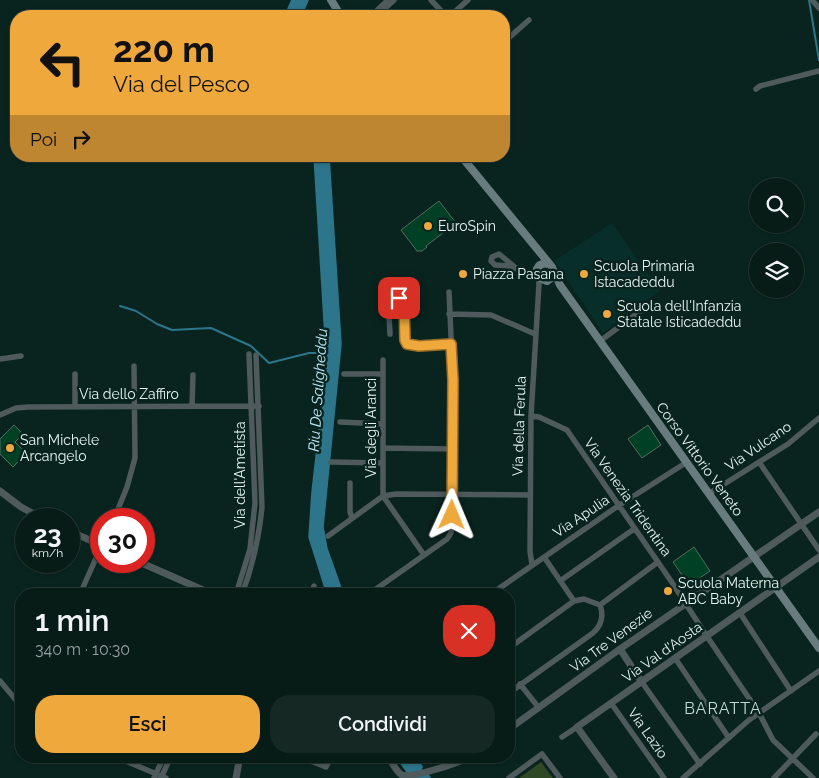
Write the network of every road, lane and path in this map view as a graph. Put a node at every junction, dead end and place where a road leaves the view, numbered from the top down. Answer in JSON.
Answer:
{"nodes":[{"id":1,"x":388,"y":0,"type":"edge"},
{"id":2,"x":394,"y":0,"type":"edge"},
{"id":3,"x":431,"y":0,"type":"edge"},
{"id":4,"x":468,"y":0,"type":"edge"},
{"id":5,"x":377,"y":10,"type":"edge"},
{"id":6,"x":383,"y":10,"type":"edge"},
{"id":7,"x":440,"y":10,"type":"edge"},
{"id":8,"x":457,"y":10,"type":"edge"},
{"id":9,"x":529,"y":20,"type":"dead end"},
{"id":10,"x":510,"y":37,"type":"edge"},
{"id":11,"x":817,"y":72,"type":"edge"},
{"id":12,"x":756,"y":89,"type":"dead end"},
{"id":13,"x":466,"y":162,"type":"edge"},
{"id":14,"x":530,"y":242,"type":"junction"},
{"id":15,"x":503,"y":258,"type":"junction"},
{"id":16,"x":549,"y":264,"type":"junction"},
{"id":17,"x":500,"y":265,"type":"junction"},
{"id":18,"x":538,"y":267,"type":"junction"},
{"id":19,"x":516,"y":268,"type":"junction"},
{"id":20,"x":525,"y":272,"type":"junction"},
{"id":21,"x":545,"y":280,"type":"junction"},
{"id":22,"x":449,"y":292,"type":"dead end"},
{"id":23,"x":642,"y":310,"type":"dead end"},
{"id":24,"x":449,"y":314,"type":"junction"},
{"id":25,"x":390,"y":334,"type":"dead end"},
{"id":26,"x":535,"y":334,"type":"junction"},
{"id":27,"x":600,"y":340,"type":"junction"},
{"id":28,"x":451,"y":344,"type":"junction"},
{"id":29,"x":249,"y":354,"type":"dead end"},
{"id":30,"x":256,"y":355,"type":"dead end"},
{"id":31,"x":21,"y":356,"type":"dead end"},
{"id":32,"x":0,"y":359,"type":"edge"},
{"id":33,"x":383,"y":360,"type":"dead end"},
{"id":34,"x":134,"y":366,"type":"dead end"},
{"id":35,"x":75,"y":374,"type":"dead end"},
{"id":36,"x":344,"y":374,"type":"dead end"},
{"id":37,"x":383,"y":374,"type":"junction"},
{"id":38,"x":193,"y":375,"type":"dead end"},
{"id":39,"x":135,"y":406,"type":"junction"},
{"id":40,"x":192,"y":406,"type":"junction"},
{"id":41,"x":256,"y":406,"type":"junction"},
{"id":42,"x":75,"y":407,"type":"junction"},
{"id":43,"x":0,"y":415,"type":"edge"},
{"id":44,"x":531,"y":416,"type":"junction"},
{"id":45,"x":819,"y":418,"type":"edge"},
{"id":46,"x":340,"y":422,"type":"dead end"},
{"id":47,"x":383,"y":424,"type":"junction"},
{"id":48,"x":383,"y":448,"type":"junction"},
{"id":49,"x":452,"y":449,"type":"junction"},
{"id":50,"x":331,"y":462,"type":"dead end"},
{"id":51,"x":687,"y":462,"type":"junction"},
{"id":52,"x":759,"y":462,"type":"junction"},
{"id":53,"x":383,"y":463,"type":"junction"},
{"id":54,"x":350,"y":483,"type":"dead end"},
{"id":55,"x":0,"y":491,"type":"edge"},
{"id":56,"x":710,"y":493,"type":"junction"},
{"id":57,"x":453,"y":495,"type":"junction"},
{"id":58,"x":530,"y":495,"type":"junction"},
{"id":59,"x":383,"y":496,"type":"junction"},
{"id":60,"x":618,"y":506,"type":"junction"},
{"id":61,"x":23,"y":508,"type":"edge"},
{"id":62,"x":118,"y":508,"type":"edge"},
{"id":63,"x":819,"y":512,"type":"edge"},
{"id":64,"x":352,"y":518,"type":"junction"},
{"id":65,"x":802,"y":524,"type":"junction"},
{"id":66,"x":634,"y":528,"type":"junction"},
{"id":67,"x":328,"y":536,"type":"dead end"},
{"id":68,"x":819,"y":550,"type":"edge"},
{"id":69,"x":424,"y":555,"type":"junction"},
{"id":70,"x":754,"y":556,"type":"junction"},
{"id":71,"x":544,"y":557,"type":"junction"},
{"id":72,"x":819,"y":558,"type":"edge"},
{"id":73,"x":658,"y":562,"type":"junction"},
{"id":74,"x":532,"y":565,"type":"junction"},
{"id":75,"x":155,"y":569,"type":"edge"},
{"id":76,"x":90,"y":571,"type":"edge"},
{"id":77,"x":560,"y":580,"type":"junction"},
{"id":78,"x":776,"y":587,"type":"junction"},
{"id":79,"x":83,"y":588,"type":"edge"},
{"id":80,"x":199,"y":588,"type":"edge"},
{"id":81,"x":238,"y":588,"type":"edge"},
{"id":82,"x":244,"y":588,"type":"edge"},
{"id":83,"x":378,"y":588,"type":"edge"},
{"id":84,"x":499,"y":588,"type":"edge"},
{"id":85,"x":574,"y":601,"type":"junction"},
{"id":86,"x":685,"y":603,"type":"junction"},
{"id":87,"x":600,"y":605,"type":"junction"},
{"id":88,"x":740,"y":613,"type":"junction"},
{"id":89,"x":706,"y":635,"type":"junction"},
{"id":90,"x":515,"y":644,"type":"edge"},
{"id":91,"x":819,"y":648,"type":"edge"},
{"id":92,"x":620,"y":649,"type":"junction"},
{"id":93,"x":675,"y":658,"type":"junction"},
{"id":94,"x":819,"y":671,"type":"edge"},
{"id":95,"x":0,"y":681,"type":"edge"},
{"id":96,"x":642,"y":681,"type":"junction"},
{"id":97,"x":520,"y":684,"type":"junction"},
{"id":98,"x":515,"y":688,"type":"edge"},
{"id":99,"x":791,"y":691,"type":"junction"},
{"id":100,"x":15,"y":699,"type":"edge"},
{"id":101,"x":611,"y":703,"type":"junction"},
{"id":102,"x":538,"y":708,"type":"junction"},
{"id":103,"x":759,"y":712,"type":"junction"},
{"id":104,"x":515,"y":725,"type":"edge"},
{"id":105,"x":577,"y":727,"type":"junction"},
{"id":106,"x":816,"y":734,"type":"dead end"},
{"id":107,"x":562,"y":737,"type":"dead end"},
{"id":108,"x":729,"y":738,"type":"junction"},
{"id":109,"x":793,"y":759,"type":"junction"},
{"id":110,"x":129,"y":763,"type":"edge"},
{"id":111,"x":163,"y":763,"type":"edge"},
{"id":112,"x":167,"y":763,"type":"edge"},
{"id":113,"x":239,"y":763,"type":"edge"},
{"id":114,"x":316,"y":763,"type":"edge"},
{"id":115,"x":328,"y":763,"type":"edge"},
{"id":116,"x":392,"y":763,"type":"edge"},
{"id":117,"x":459,"y":763,"type":"edge"},
{"id":118,"x":700,"y":764,"type":"junction"},
{"id":119,"x":160,"y":777,"type":"edge"},
{"id":120,"x":236,"y":778,"type":"edge"},
{"id":121,"x":510,"y":778,"type":"edge"},
{"id":122,"x":560,"y":778,"type":"edge"},
{"id":123,"x":614,"y":778,"type":"edge"},
{"id":124,"x":664,"y":778,"type":"edge"},
{"id":125,"x":684,"y":778,"type":"edge"},
{"id":126,"x":774,"y":778,"type":"edge"},
{"id":127,"x":813,"y":778,"type":"edge"}],
"edges":[{"from":1,"to":5,"type":"street"},
{"from":2,"to":6,"type":"street"},
{"from":3,"to":7,"type":"street"},
{"from":4,"to":8,"type":"street"},
{"from":9,"to":10,"type":"street"},
{"from":11,"to":12,"type":"street"},
{"from":13,"to":14,"type":"main road"},
{"from":14,"to":16,"type":"main road"},
{"from":14,"to":18,"type":"main road"},
{"from":15,"to":17,"type":"street"},
{"from":15,"to":17,"type":"street"},
{"from":15,"to":19,"type":"street"},
{"from":16,"to":18,"type":"main road"},
{"from":16,"to":21,"type":"main road"},
{"from":17,"to":19,"type":"street"},
{"from":18,"to":20,"type":"street"},
{"from":18,"to":21,"type":"main road"},
{"from":19,"to":20,"type":"street"},
{"from":20,"to":21,"type":"street"},
{"from":21,"to":26,"type":"street","name":"Via della Ferula"},
{"from":21,"to":27,"type":"main road","name":"Corso Vittorio Veneto"},
{"from":22,"to":24,"type":"street"},
{"from":23,"to":27,"type":"street"},
{"from":24,"to":26,"type":"street"},
{"from":24,"to":28,"type":"street"},
{"from":25,"to":28,"type":"street"},
{"from":26,"to":44,"type":"street","name":"Via della Ferula"},
{"from":27,"to":51,"type":"main road","name":"Corso Vittorio Veneto"},
{"from":28,"to":49,"type":"street"},
{"from":29,"to":41,"type":"street","name":"Via dell'Ametista"},
{"from":30,"to":41,"type":"street","name":"Via dell'Ametista"},
{"from":31,"to":32,"type":"street"},
{"from":33,"to":37,"type":"street","name":"Via degli Aranci"},
{"from":34,"to":39,"type":"street"},
{"from":35,"to":42,"type":"street"},
{"from":36,"to":37,"type":"street"},
{"from":37,"to":47,"type":"street","name":"Via degli Aranci"},
{"from":38,"to":40,"type":"street"},
{"from":39,"to":40,"type":"street","name":"Via dello Zaffiro"},
{"from":39,"to":42,"type":"street","name":"Via dello Zaffiro"},
{"from":39,"to":62,"type":"street"},
{"from":40,"to":41,"type":"street","name":"Via dello Zaffiro"},
{"from":41,"to":81,"type":"street","name":"Via dell'Ametista"},
{"from":41,"to":82,"type":"street","name":"Via dell'Ametista"},
{"from":42,"to":43,"type":"street","name":"Via dello Zaffiro"},
{"from":44,"to":58,"type":"street","name":"Via della Ferula"},
{"from":44,"to":60,"type":"street","name":"Via Venezia Tridentina"},
{"from":45,"to":52,"type":"street","name":"Via Vulcano"},
{"from":46,"to":47,"type":"street"},
{"from":47,"to":48,"type":"street","name":"Via degli Aranci"},
{"from":48,"to":49,"type":"street"},
{"from":48,"to":53,"type":"street","name":"Via degli Aranci"},
{"from":49,"to":57,"type":"street"},
{"from":50,"to":53,"type":"street"},
{"from":51,"to":56,"type":"main road","name":"Corso Vittorio Veneto"},
{"from":51,"to":60,"type":"street","name":"Via Apulia"},
{"from":52,"to":56,"type":"street","name":"Via Vulcano"},
{"from":52,"to":65,"type":"street"},
{"from":53,"to":59,"type":"street","name":"Via degli Aranci"},
{"from":54,"to":64,"type":"street"},
{"from":55,"to":61,"type":"street"},
{"from":56,"to":70,"type":"main road","name":"Corso Vittorio Veneto"},
{"from":57,"to":58,"type":"street"},
{"from":57,"to":59,"type":"street"},
{"from":57,"to":69,"type":"street"},
{"from":58,"to":74,"type":"street","name":"Via della Ferula"},
{"from":59,"to":64,"type":"street"},
{"from":59,"to":69,"type":"street"},
{"from":60,"to":66,"type":"street","name":"Via Venezia Tridentina"},
{"from":60,"to":71,"type":"street","name":"Via Apulia"},
{"from":63,"to":65,"type":"street","name":"Via Tre Venezie"},
{"from":64,"to":67,"type":"street"},
{"from":65,"to":68,"type":"street"},
{"from":65,"to":70,"type":"street","name":"Via Tre Venezie"},
{"from":66,"to":73,"type":"street","name":"Via Venezia Tridentina"},
{"from":66,"to":77,"type":"street"},
{"from":69,"to":83,"type":"street"},
{"from":70,"to":78,"type":"main road","name":"Corso Vittorio Veneto"},
{"from":70,"to":86,"type":"street","name":"Via Tre Venezie"},
{"from":71,"to":74,"type":"street","name":"Via Apulia"},
{"from":71,"to":77,"type":"street"},
{"from":72,"to":78,"type":"street","name":"Via Val d'Aosta"},
{"from":73,"to":86,"type":"street","name":"Via Venezia Tridentina"},
{"from":73,"to":87,"type":"street"},
{"from":74,"to":84,"type":"street","name":"Via Apulia"},
{"from":75,"to":80,"type":"street"},
{"from":76,"to":79,"type":"street"},
{"from":77,"to":85,"type":"street"},
{"from":78,"to":88,"type":"street","name":"Via Val d'Aosta"},
{"from":78,"to":91,"type":"main road","name":"Corso Vittorio Veneto"},
{"from":85,"to":87,"type":"street"},
{"from":85,"to":90,"type":"street"},
{"from":86,"to":89,"type":"street","name":"Via Venezia Tridentina"},
{"from":86,"to":92,"type":"street","name":"Via Tre Venezie"},
{"from":87,"to":97,"type":"street"},
{"from":88,"to":89,"type":"street","name":"Via Val d'Aosta"},
{"from":88,"to":99,"type":"street"},
{"from":89,"to":93,"type":"street","name":"Via Val d'Aosta"},
{"from":89,"to":103,"type":"street","name":"Via Venezia Tridentina"},
{"from":92,"to":96,"type":"street"},
{"from":92,"to":102,"type":"street","name":"Via Tre Venezie"},
{"from":93,"to":96,"type":"street","name":"Via Val d'Aosta"},
{"from":93,"to":108,"type":"street"},
{"from":94,"to":99,"type":"street"},
{"from":95,"to":100,"type":"street"},
{"from":96,"to":101,"type":"street","name":"Via Val d'Aosta"},
{"from":96,"to":118,"type":"street"},
{"from":97,"to":98,"type":"street"},
{"from":97,"to":102,"type":"street"},
{"from":99,"to":103,"type":"street"},
{"from":101,"to":105,"type":"street","name":"Via Val d'Aosta"},
{"from":101,"to":124,"type":"street","name":"Via Lazio"},
{"from":102,"to":104,"type":"street","name":"Via Tre Venezie"},
{"from":103,"to":108,"type":"street"},
{"from":103,"to":109,"type":"street","name":"Via Venezia Tridentina"},
{"from":105,"to":107,"type":"street","name":"Via Val d'Aosta"},
{"from":105,"to":123,"type":"street"},
{"from":106,"to":109,"type":"street"},
{"from":108,"to":118,"type":"street"},
{"from":109,"to":126,"type":"street"},
{"from":109,"to":127,"type":"street","name":"Via Venezia Tridentina"},
{"from":110,"to":119,"type":"street"},
{"from":111,"to":119,"type":"street"},
{"from":112,"to":119,"type":"street"},
{"from":113,"to":120,"type":"street"},
{"from":114,"to":115,"type":"street"},
{"from":116,"to":117,"type":"street"},
{"from":118,"to":125,"type":"street"},
{"from":121,"to":122,"type":"street"}]}
